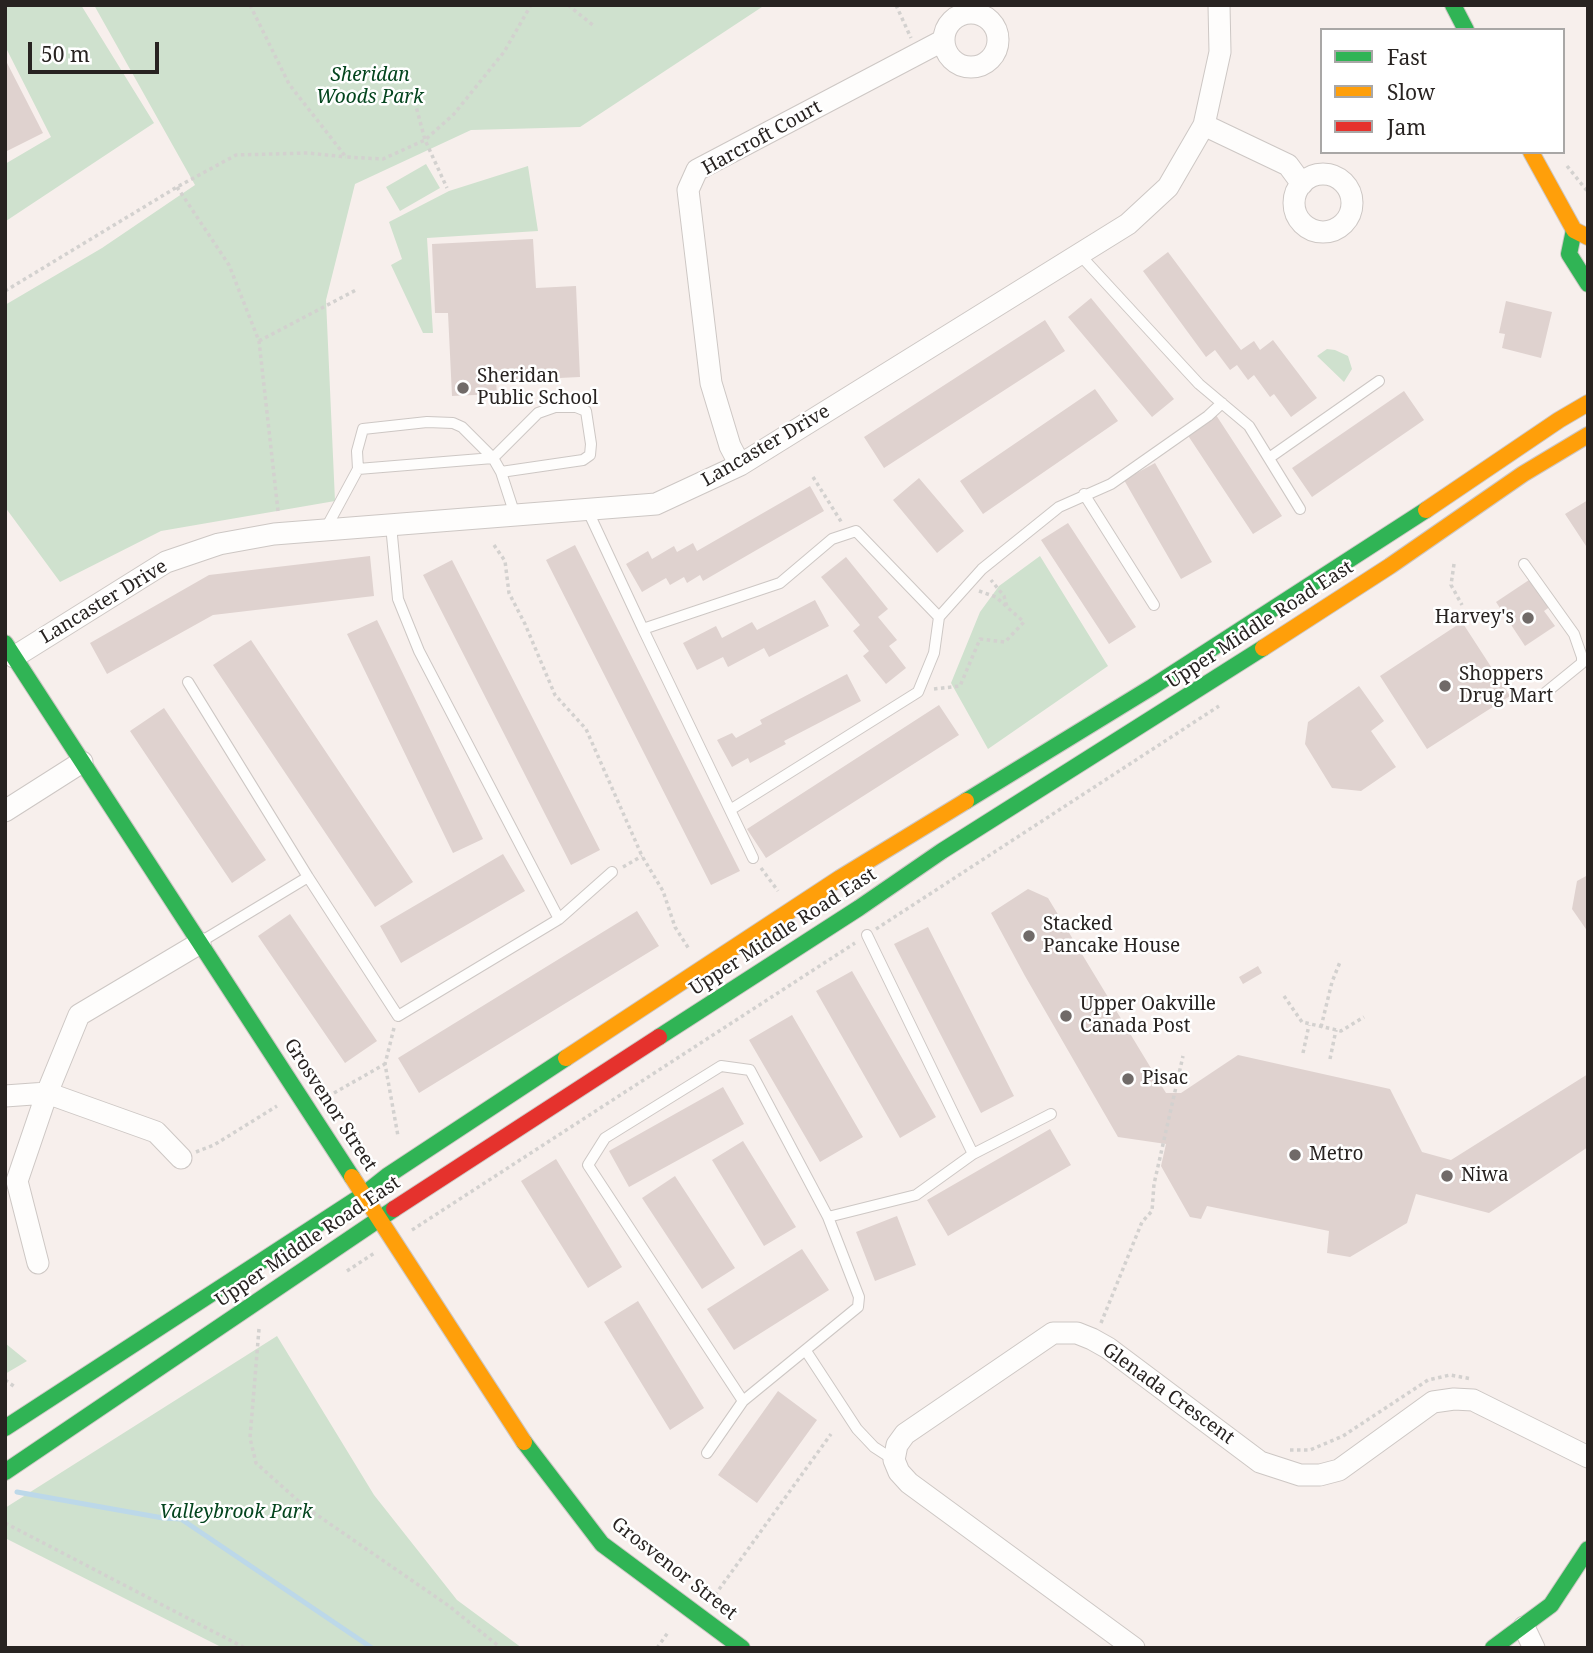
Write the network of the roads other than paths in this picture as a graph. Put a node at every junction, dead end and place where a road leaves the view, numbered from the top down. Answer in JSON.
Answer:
{"nodes":[{"id":1,"x":1219,"y":5,"type":"edge"},
{"id":2,"x":1453,"y":5,"type":"edge"},
{"id":3,"x":1465,"y":28,"type":"edge"},
{"id":4,"x":944,"y":40,"type":"dead end"},
{"id":5,"x":1204,"y":125,"type":"junction"},
{"id":6,"x":1532,"y":154,"type":"edge"},
{"id":7,"x":1302,"y":184,"type":"dead end"},
{"id":8,"x":1581,"y":233,"type":"edge"},
{"id":9,"x":1080,"y":255,"type":"junction"},
{"id":10,"x":1588,"y":285,"type":"edge"},
{"id":11,"x":1379,"y":381,"type":"dead end"},
{"id":12,"x":1222,"y":403,"type":"junction"},
{"id":13,"x":1588,"y":403,"type":"edge"},
{"id":14,"x":1588,"y":435,"type":"edge"},
{"id":15,"x":493,"y":458,"type":"junction"},
{"id":16,"x":1269,"y":458,"type":"junction"},
{"id":17,"x":740,"y":465,"type":"junction"},
{"id":18,"x":358,"y":469,"type":"junction"},
{"id":19,"x":500,"y":472,"type":"junction"},
{"id":20,"x":1084,"y":494,"type":"junction"},
{"id":21,"x":587,"y":509,"type":"junction"},
{"id":22,"x":1300,"y":509,"type":"dead end"},
{"id":23,"x":515,"y":515,"type":"junction"},
{"id":24,"x":391,"y":525,"type":"junction"},
{"id":25,"x":325,"y":530,"type":"junction"},
{"id":26,"x":1524,"y":564,"type":"dead end"},
{"id":27,"x":1154,"y":605,"type":"dead end"},
{"id":28,"x":939,"y":617,"type":"junction"},
{"id":29,"x":643,"y":629,"type":"junction"},
{"id":30,"x":10,"y":650,"type":"edge"},
{"id":31,"x":188,"y":682,"type":"dead end"},
{"id":32,"x":1539,"y":698,"type":"dead end"},
{"id":33,"x":82,"y":762,"type":"junction"},
{"id":34,"x":730,"y":810,"type":"junction"},
{"id":35,"x":5,"y":811,"type":"edge"},
{"id":36,"x":753,"y":858,"type":"road end"},
{"id":37,"x":612,"y":872,"type":"road end"},
{"id":38,"x":308,"y":877,"type":"junction"},
{"id":39,"x":559,"y":919,"type":"junction"},
{"id":40,"x":867,"y":935,"type":"road end"},
{"id":41,"x":200,"y":943,"type":"junction"},
{"id":42,"x":47,"y":1093,"type":"junction"},
{"id":43,"x":5,"y":1096,"type":"edge"},
{"id":44,"x":1051,"y":1114,"type":"dead end"},
{"id":45,"x":973,"y":1154,"type":"junction"},
{"id":46,"x":181,"y":1158,"type":"road end"},
{"id":47,"x":363,"y":1195,"type":"junction"},
{"id":48,"x":828,"y":1217,"type":"junction"},
{"id":49,"x":379,"y":1219,"type":"junction"},
{"id":50,"x":38,"y":1263,"type":"dead end"},
{"id":51,"x":806,"y":1351,"type":"junction"},
{"id":52,"x":743,"y":1401,"type":"junction"},
{"id":53,"x":5,"y":1428,"type":"edge"},
{"id":54,"x":707,"y":1453,"type":"dead end"},
{"id":55,"x":1588,"y":1457,"type":"edge"},
{"id":56,"x":894,"y":1460,"type":"junction"},
{"id":57,"x":5,"y":1472,"type":"edge"},
{"id":58,"x":1588,"y":1549,"type":"edge"},
{"id":59,"x":1524,"y":1627,"type":"junction"},
{"id":60,"x":742,"y":1648,"type":"edge"},
{"id":61,"x":1134,"y":1648,"type":"edge"},
{"id":62,"x":1493,"y":1648,"type":"edge"},
{"id":63,"x":1534,"y":1648,"type":"edge"}],
"edges":[{"from":1,"to":5,"type":"street","name":"Lancaster Drive"},
{"from":2,"to":3,"type":"main road"},
{"from":4,"to":17,"type":"street","name":"Harcroft Court"},
{"from":5,"to":7,"type":"street"},
{"from":5,"to":9,"type":"street","name":"Lancaster Drive"},
{"from":6,"to":8,"type":"main road"},
{"from":8,"to":10,"type":"main road"},
{"from":9,"to":12,"type":"lane"},
{"from":9,"to":17,"type":"street","name":"Lancaster Drive"},
{"from":11,"to":16,"type":"lane"},
{"from":12,"to":16,"type":"lane"},
{"from":12,"to":20,"type":"lane"},
{"from":13,"to":47,"type":"main road","name":"Upper Middle Road East"},
{"from":14,"to":49,"type":"main road","name":"Upper Middle Road East"},
{"from":15,"to":18,"type":"lane"},
{"from":15,"to":18,"type":"lane"},
{"from":15,"to":19,"type":"lane"},
{"from":15,"to":19,"type":"lane"},
{"from":16,"to":22,"type":"lane"},
{"from":17,"to":21,"type":"street","name":"Lancaster Drive"},
{"from":18,"to":25,"type":"lane"},
{"from":19,"to":23,"type":"lane"},
{"from":20,"to":27,"type":"lane"},
{"from":20,"to":28,"type":"lane"},
{"from":21,"to":23,"type":"street","name":"Lancaster Drive"},
{"from":21,"to":29,"type":"lane"},
{"from":23,"to":24,"type":"street","name":"Lancaster Drive"},
{"from":24,"to":25,"type":"street","name":"Lancaster Drive"},
{"from":24,"to":39,"type":"lane"},
{"from":25,"to":30,"type":"street","name":"Lancaster Drive"},
{"from":26,"to":32,"type":"lane"},
{"from":28,"to":29,"type":"lane"},
{"from":28,"to":34,"type":"lane"},
{"from":29,"to":34,"type":"lane"},
{"from":30,"to":33,"type":"main road","name":"Grosvenor Street"},
{"from":31,"to":38,"type":"lane"},
{"from":33,"to":35,"type":"street"},
{"from":33,"to":41,"type":"main road","name":"Grosvenor Street"},
{"from":34,"to":36,"type":"lane"},
{"from":37,"to":39,"type":"lane"},
{"from":38,"to":39,"type":"lane"},
{"from":38,"to":41,"type":"lane"},
{"from":40,"to":45,"type":"lane"},
{"from":41,"to":42,"type":"street"},
{"from":41,"to":47,"type":"main road","name":"Grosvenor Street"},
{"from":42,"to":43,"type":"street"},
{"from":42,"to":46,"type":"street"},
{"from":42,"to":50,"type":"street"},
{"from":44,"to":45,"type":"lane"},
{"from":45,"to":48,"type":"lane"},
{"from":47,"to":49,"type":"main road","name":"Grosvenor Street"},
{"from":47,"to":53,"type":"main road","name":"Upper Middle Road East"},
{"from":48,"to":51,"type":"lane"},
{"from":48,"to":52,"type":"lane"},
{"from":49,"to":57,"type":"main road","name":"Upper Middle Road East"},
{"from":49,"to":60,"type":"main road","name":"Grosvenor Street"},
{"from":51,"to":52,"type":"lane"},
{"from":51,"to":56,"type":"lane"},
{"from":52,"to":54,"type":"lane"},
{"from":55,"to":56,"type":"street","name":"Glenada Crescent"},
{"from":56,"to":61,"type":"street"},
{"from":58,"to":59,"type":"main road"},
{"from":59,"to":62,"type":"main road"},
{"from":59,"to":63,"type":"street"}]}
